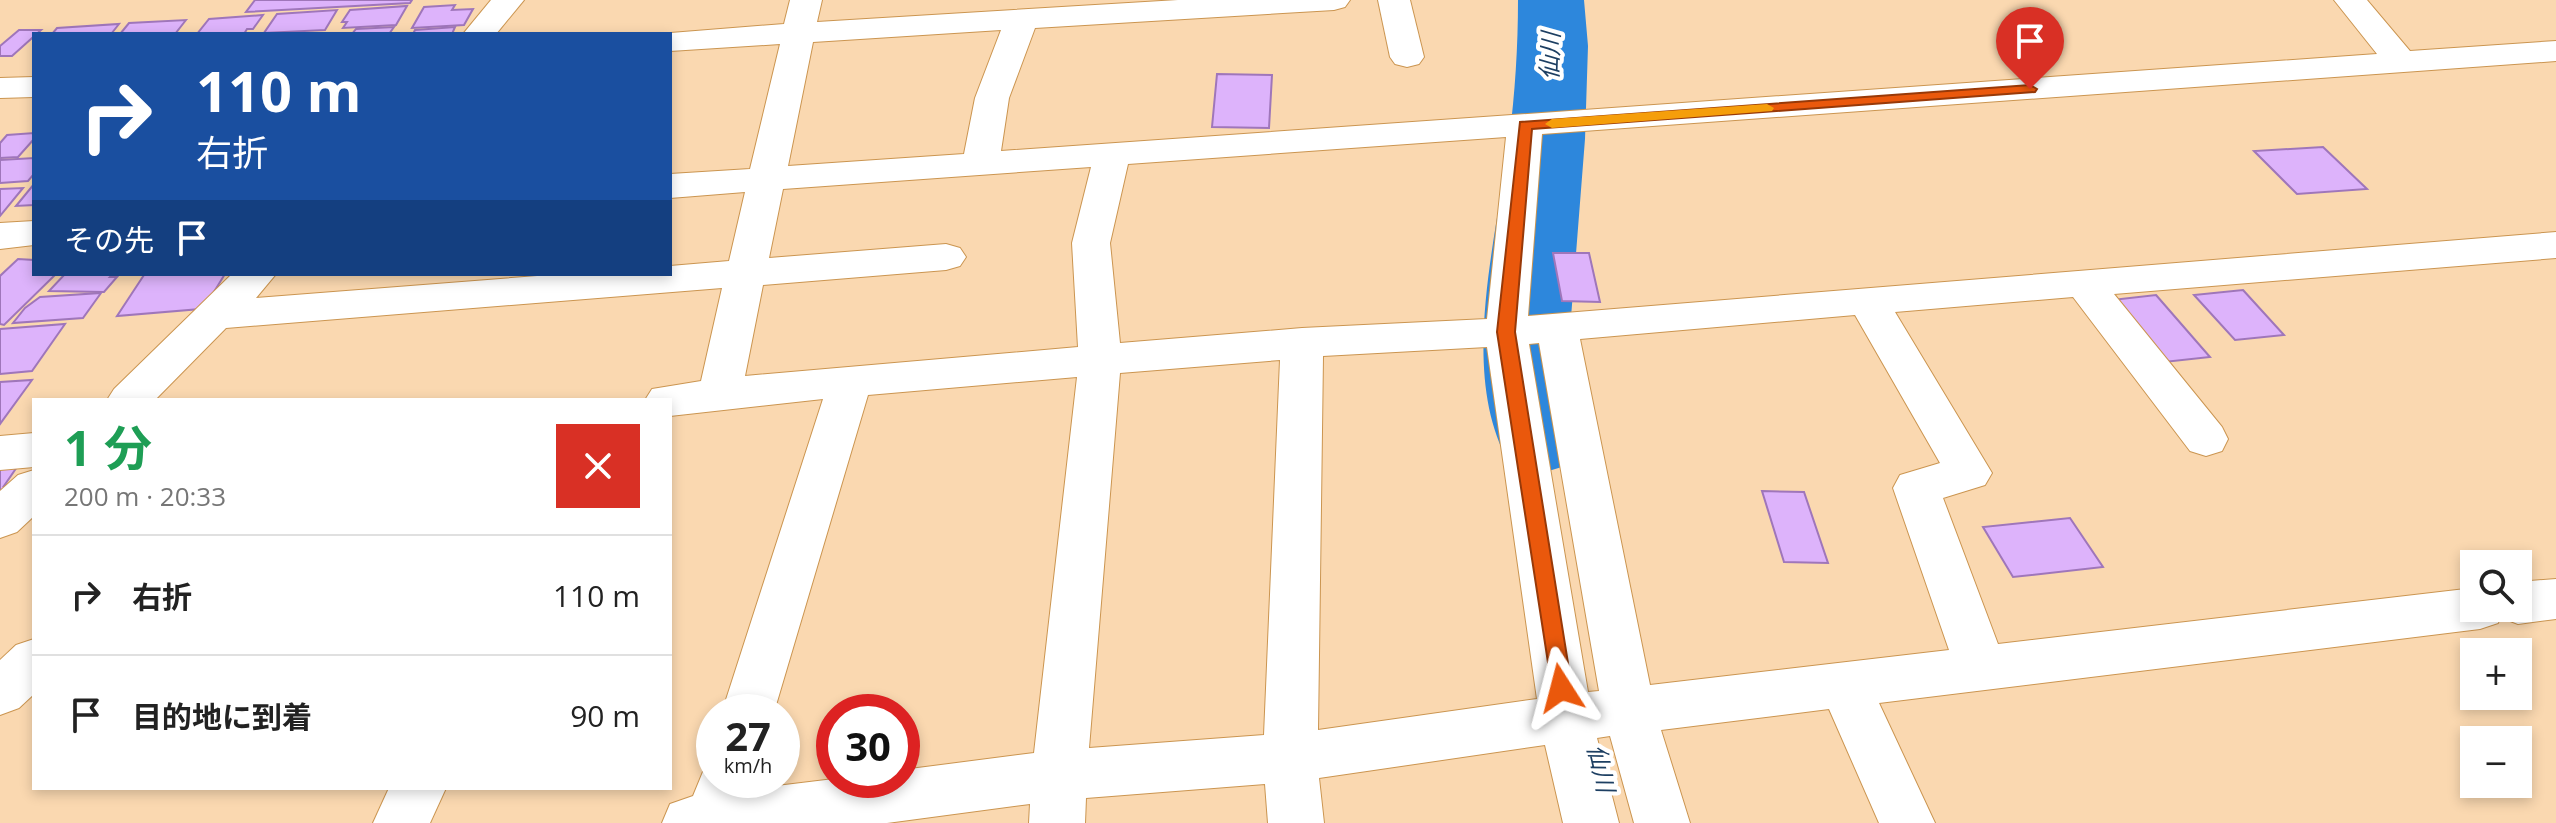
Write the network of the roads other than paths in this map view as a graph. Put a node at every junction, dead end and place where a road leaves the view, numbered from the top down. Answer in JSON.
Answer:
{"nodes":[{"id":1,"x":508,"y":0,"type":"edge"},
{"id":2,"x":1334,"y":0,"type":"edge"},
{"id":3,"x":1394,"y":0,"type":"edge"},
{"id":4,"x":2350,"y":0,"type":"edge"},
{"id":5,"x":802,"y":16,"type":"edge"},
{"id":6,"x":1022,"y":19,"type":"junction"},
{"id":7,"x":481,"y":32,"type":"edge"},
{"id":8,"x":672,"y":41,"type":"edge"},
{"id":9,"x":2556,"y":51,"type":"edge"},
{"id":10,"x":1407,"y":57,"type":"dead end"},
{"id":11,"x":2401,"y":62,"type":"junction"},
{"id":12,"x":32,"y":87,"type":"edge"},
{"id":13,"x":0,"y":88,"type":"edge"},
{"id":14,"x":1525,"y":126,"type":"junction"},
{"id":15,"x":1112,"y":155,"type":"junction"},
{"id":16,"x":980,"y":165,"type":"junction"},
{"id":17,"x":767,"y":179,"type":"junction"},
{"id":18,"x":672,"y":186,"type":"edge"},
{"id":19,"x":32,"y":233,"type":"edge"},
{"id":20,"x":0,"y":236,"type":"edge"},
{"id":21,"x":2556,"y":245,"type":"edge"},
{"id":22,"x":946,"y":257,"type":"dead end"},
{"id":23,"x":745,"y":273,"type":"junction"},
{"id":24,"x":254,"y":276,"type":"edge"},
{"id":25,"x":2083,"y":283,"type":"junction"},
{"id":26,"x":1867,"y":300,"type":"junction"},
{"id":27,"x":218,"y":315,"type":"junction"},
{"id":28,"x":1557,"y":328,"type":"junction"},
{"id":29,"x":1506,"y":332,"type":"junction"},
{"id":30,"x":1302,"y":343,"type":"junction"},
{"id":31,"x":1100,"y":362,"type":"junction"},
{"id":32,"x":851,"y":381,"type":"junction"},
{"id":33,"x":719,"y":395,"type":"junction"},
{"id":34,"x":131,"y":398,"type":"edge"},
{"id":35,"x":672,"y":400,"type":"edge"},
{"id":36,"x":2206,"y":439,"type":"dead end"},
{"id":37,"x":32,"y":450,"type":"edge"},
{"id":38,"x":0,"y":453,"type":"edge"},
{"id":39,"x":32,"y":490,"type":"edge"},
{"id":40,"x":0,"y":519,"type":"edge"},
{"id":41,"x":2556,"y":599,"type":"edge"},
{"id":42,"x":2532,"y":602,"type":"edge"},
{"id":43,"x":2460,"y":610,"type":"edge"},
{"id":44,"x":32,"y":663,"type":"edge"},
{"id":45,"x":1981,"y":668,"type":"junction"},
{"id":46,"x":1845,"y":685,"type":"junction"},
{"id":47,"x":0,"y":692,"type":"edge"},
{"id":48,"x":754,"y":694,"type":"edge"},
{"id":49,"x":1629,"y":711,"type":"junction"},
{"id":50,"x":1566,"y":718,"type":"junction"},
{"id":51,"x":1290,"y":758,"type":"junction"},
{"id":52,"x":417,"y":790,"type":"edge"},
{"id":53,"x":1058,"y":799,"type":"edge"},
{"id":54,"x":710,"y":808,"type":"edge"},
{"id":55,"x":401,"y":823,"type":"edge"},
{"id":56,"x":1296,"y":823,"type":"edge"},
{"id":57,"x":1591,"y":823,"type":"edge"},
{"id":58,"x":1662,"y":823,"type":"edge"},
{"id":59,"x":1907,"y":823,"type":"edge"}],
"edges":[{"from":1,"to":7,"type":"street"},
{"from":2,"to":6,"type":"street"},
{"from":3,"to":10,"type":"street"},
{"from":4,"to":11,"type":"street"},
{"from":5,"to":6,"type":"street"},
{"from":5,"to":8,"type":"street"},
{"from":5,"to":17,"type":"street"},
{"from":6,"to":16,"type":"street"},
{"from":9,"to":11,"type":"street"},
{"from":11,"to":14,"type":"street"},
{"from":12,"to":13,"type":"street"},
{"from":14,"to":15,"type":"street"},
{"from":14,"to":29,"type":"street"},
{"from":15,"to":16,"type":"street"},
{"from":15,"to":31,"type":"street"},
{"from":16,"to":17,"type":"street"},
{"from":17,"to":18,"type":"street"},
{"from":17,"to":23,"type":"street"},
{"from":19,"to":20,"type":"street"},
{"from":21,"to":25,"type":"street"},
{"from":22,"to":23,"type":"street"},
{"from":23,"to":27,"type":"street"},
{"from":23,"to":33,"type":"street"},
{"from":24,"to":27,"type":"street"},
{"from":25,"to":26,"type":"street"},
{"from":25,"to":36,"type":"street"},
{"from":26,"to":28,"type":"street"},
{"from":26,"to":45,"type":"street"},
{"from":27,"to":34,"type":"street"},
{"from":28,"to":29,"type":"street"},
{"from":28,"to":49,"type":"street"},
{"from":29,"to":30,"type":"street"},
{"from":29,"to":50,"type":"street"},
{"from":30,"to":31,"type":"street"},
{"from":30,"to":51,"type":"street"},
{"from":31,"to":32,"type":"street"},
{"from":31,"to":53,"type":"street"},
{"from":32,"to":33,"type":"street"},
{"from":32,"to":48,"type":"street"},
{"from":33,"to":35,"type":"street"},
{"from":37,"to":38,"type":"street"},
{"from":39,"to":40,"type":"street"},
{"from":41,"to":42,"type":"street"},
{"from":43,"to":45,"type":"street"},
{"from":44,"to":47,"type":"street"},
{"from":45,"to":46,"type":"street"},
{"from":46,"to":49,"type":"street"},
{"from":46,"to":59,"type":"street"},
{"from":49,"to":50,"type":"street"},
{"from":49,"to":58,"type":"street"},
{"from":50,"to":51,"type":"street"},
{"from":50,"to":57,"type":"street"},
{"from":51,"to":53,"type":"street"},
{"from":51,"to":56,"type":"street"},
{"from":52,"to":55,"type":"street"},
{"from":53,"to":54,"type":"street"}]}
